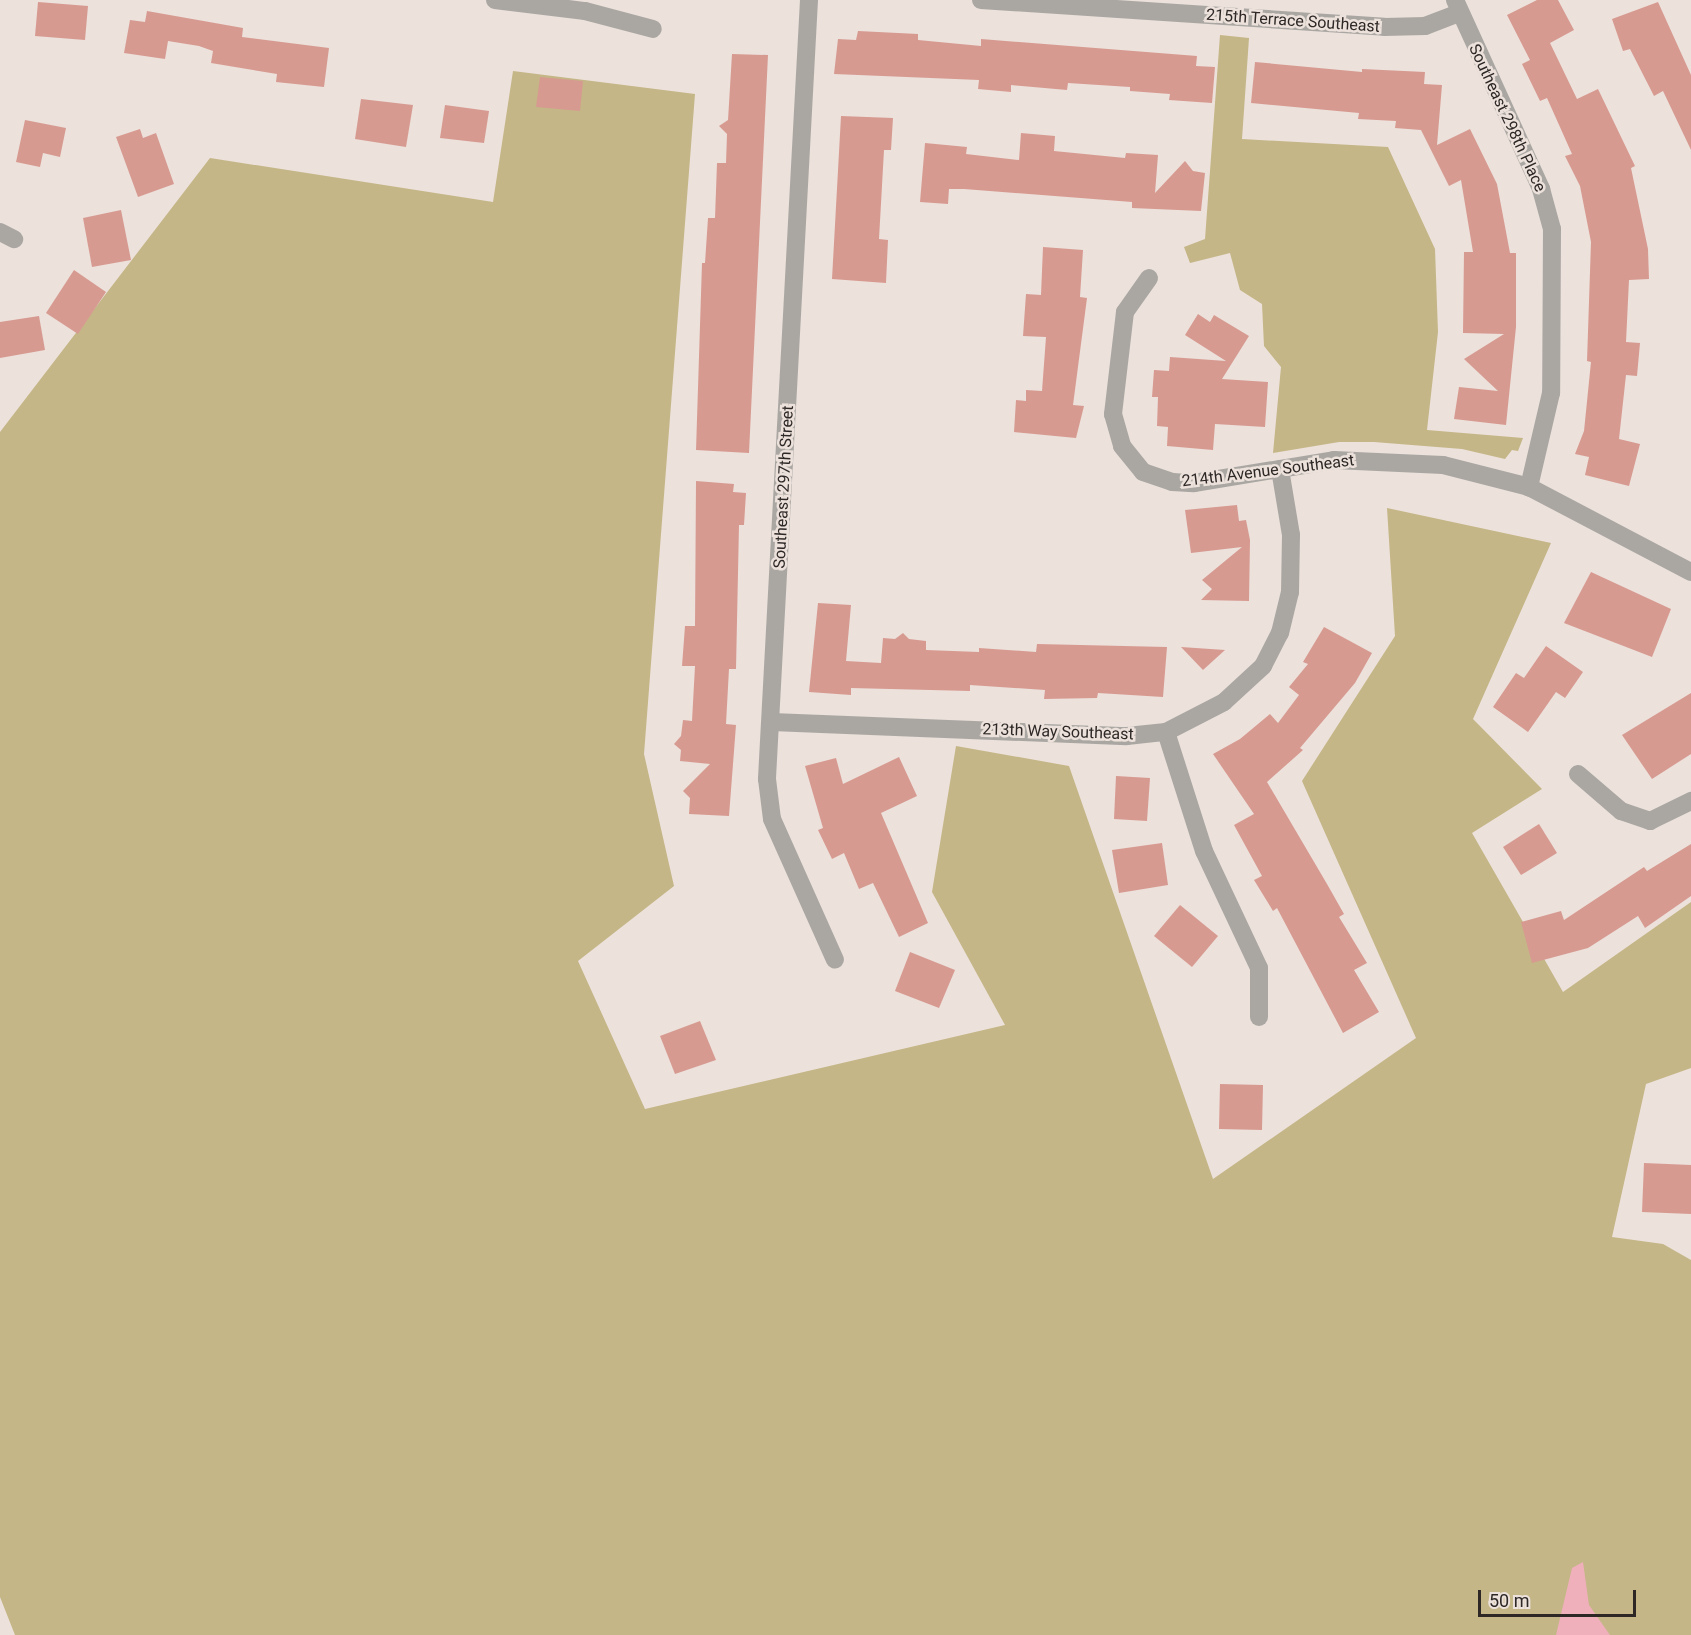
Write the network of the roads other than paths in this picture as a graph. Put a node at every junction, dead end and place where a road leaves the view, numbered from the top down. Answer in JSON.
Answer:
{"nodes":[{"id":1,"x":495,"y":0,"type":"edge"},
{"id":2,"x":809,"y":0,"type":"edge"},
{"id":3,"x":981,"y":0,"type":"edge"},
{"id":4,"x":1457,"y":7,"type":"edge"},
{"id":5,"x":653,"y":29,"type":"dead end"},
{"id":6,"x":1149,"y":278,"type":"dead end"},
{"id":7,"x":1280,"y":470,"type":"junction"},
{"id":8,"x":1528,"y":487,"type":"junction"},
{"id":9,"x":1691,"y":572,"type":"edge"},
{"id":10,"x":772,"y":722,"type":"junction"},
{"id":11,"x":1166,"y":732,"type":"junction"},
{"id":12,"x":1578,"y":774,"type":"dead end"},
{"id":13,"x":1691,"y":801,"type":"edge"},
{"id":14,"x":834,"y":960,"type":"dead end"},
{"id":15,"x":1258,"y":1017,"type":"dead end"}],
"edges":[{"from":1,"to":5,"type":"street"},
{"from":2,"to":10,"type":"street","name":"Southeast 297th Street"},
{"from":3,"to":4,"type":"street","name":"215th Terrace Southeast"},
{"from":4,"to":8,"type":"street","name":"Southeast 298th Place"},
{"from":6,"to":7,"type":"street","name":"214th Avenue Southeast"},
{"from":7,"to":8,"type":"street","name":"214th Avenue Southeast"},
{"from":7,"to":11,"type":"street","name":"213th Way Southeast"},
{"from":8,"to":9,"type":"street","name":"214th Avenue Southeast"},
{"from":10,"to":11,"type":"street","name":"213th Way Southeast"},
{"from":10,"to":14,"type":"street","name":"Southeast 297th Street"},
{"from":11,"to":15,"type":"street"},
{"from":12,"to":13,"type":"street"}]}
